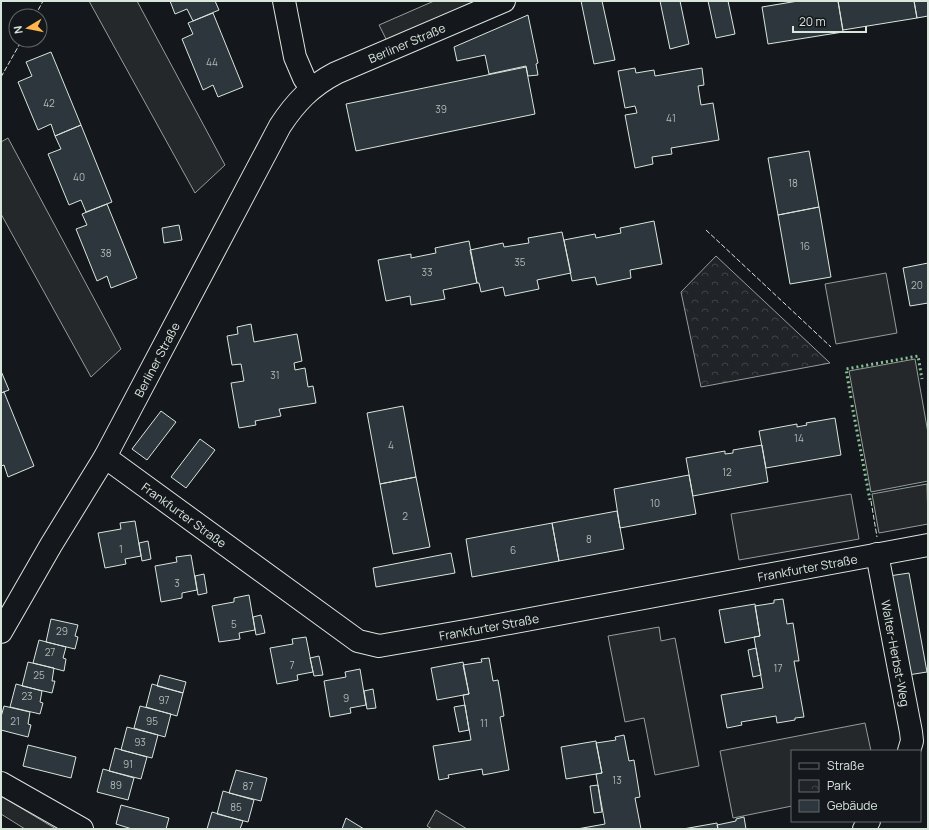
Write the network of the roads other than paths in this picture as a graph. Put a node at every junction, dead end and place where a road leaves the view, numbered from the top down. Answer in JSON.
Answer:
{"nodes":[{"id":1,"x":284,"y":1,"type":"edge"},
{"id":2,"x":504,"y":1,"type":"edge"},
{"id":3,"x":311,"y":88,"type":"junction"},
{"id":4,"x":105,"y":457,"type":"junction"},
{"id":5,"x":928,"y":545,"type":"edge"},
{"id":6,"x":878,"y":554,"type":"junction"},
{"id":7,"x":1,"y":632,"type":"edge"},
{"id":8,"x":909,"y":750,"type":"edge"},
{"id":9,"x":1,"y":784,"type":"edge"},
{"id":10,"x":82,"y":829,"type":"edge"}],
"edges":[{"from":1,"to":3,"type":"street"},
{"from":2,"to":3,"type":"street","name":"Berliner Straße"},
{"from":3,"to":4,"type":"street","name":"Berliner Straße"},
{"from":4,"to":6,"type":"street","name":"Frankfurter Straße"},
{"from":4,"to":7,"type":"street","name":"Berliner Straße"},
{"from":5,"to":6,"type":"street","name":"Frankfurter Straße"},
{"from":6,"to":8,"type":"street","name":"Walter-Herbst-Weg"},
{"from":9,"to":10,"type":"street"}]}
